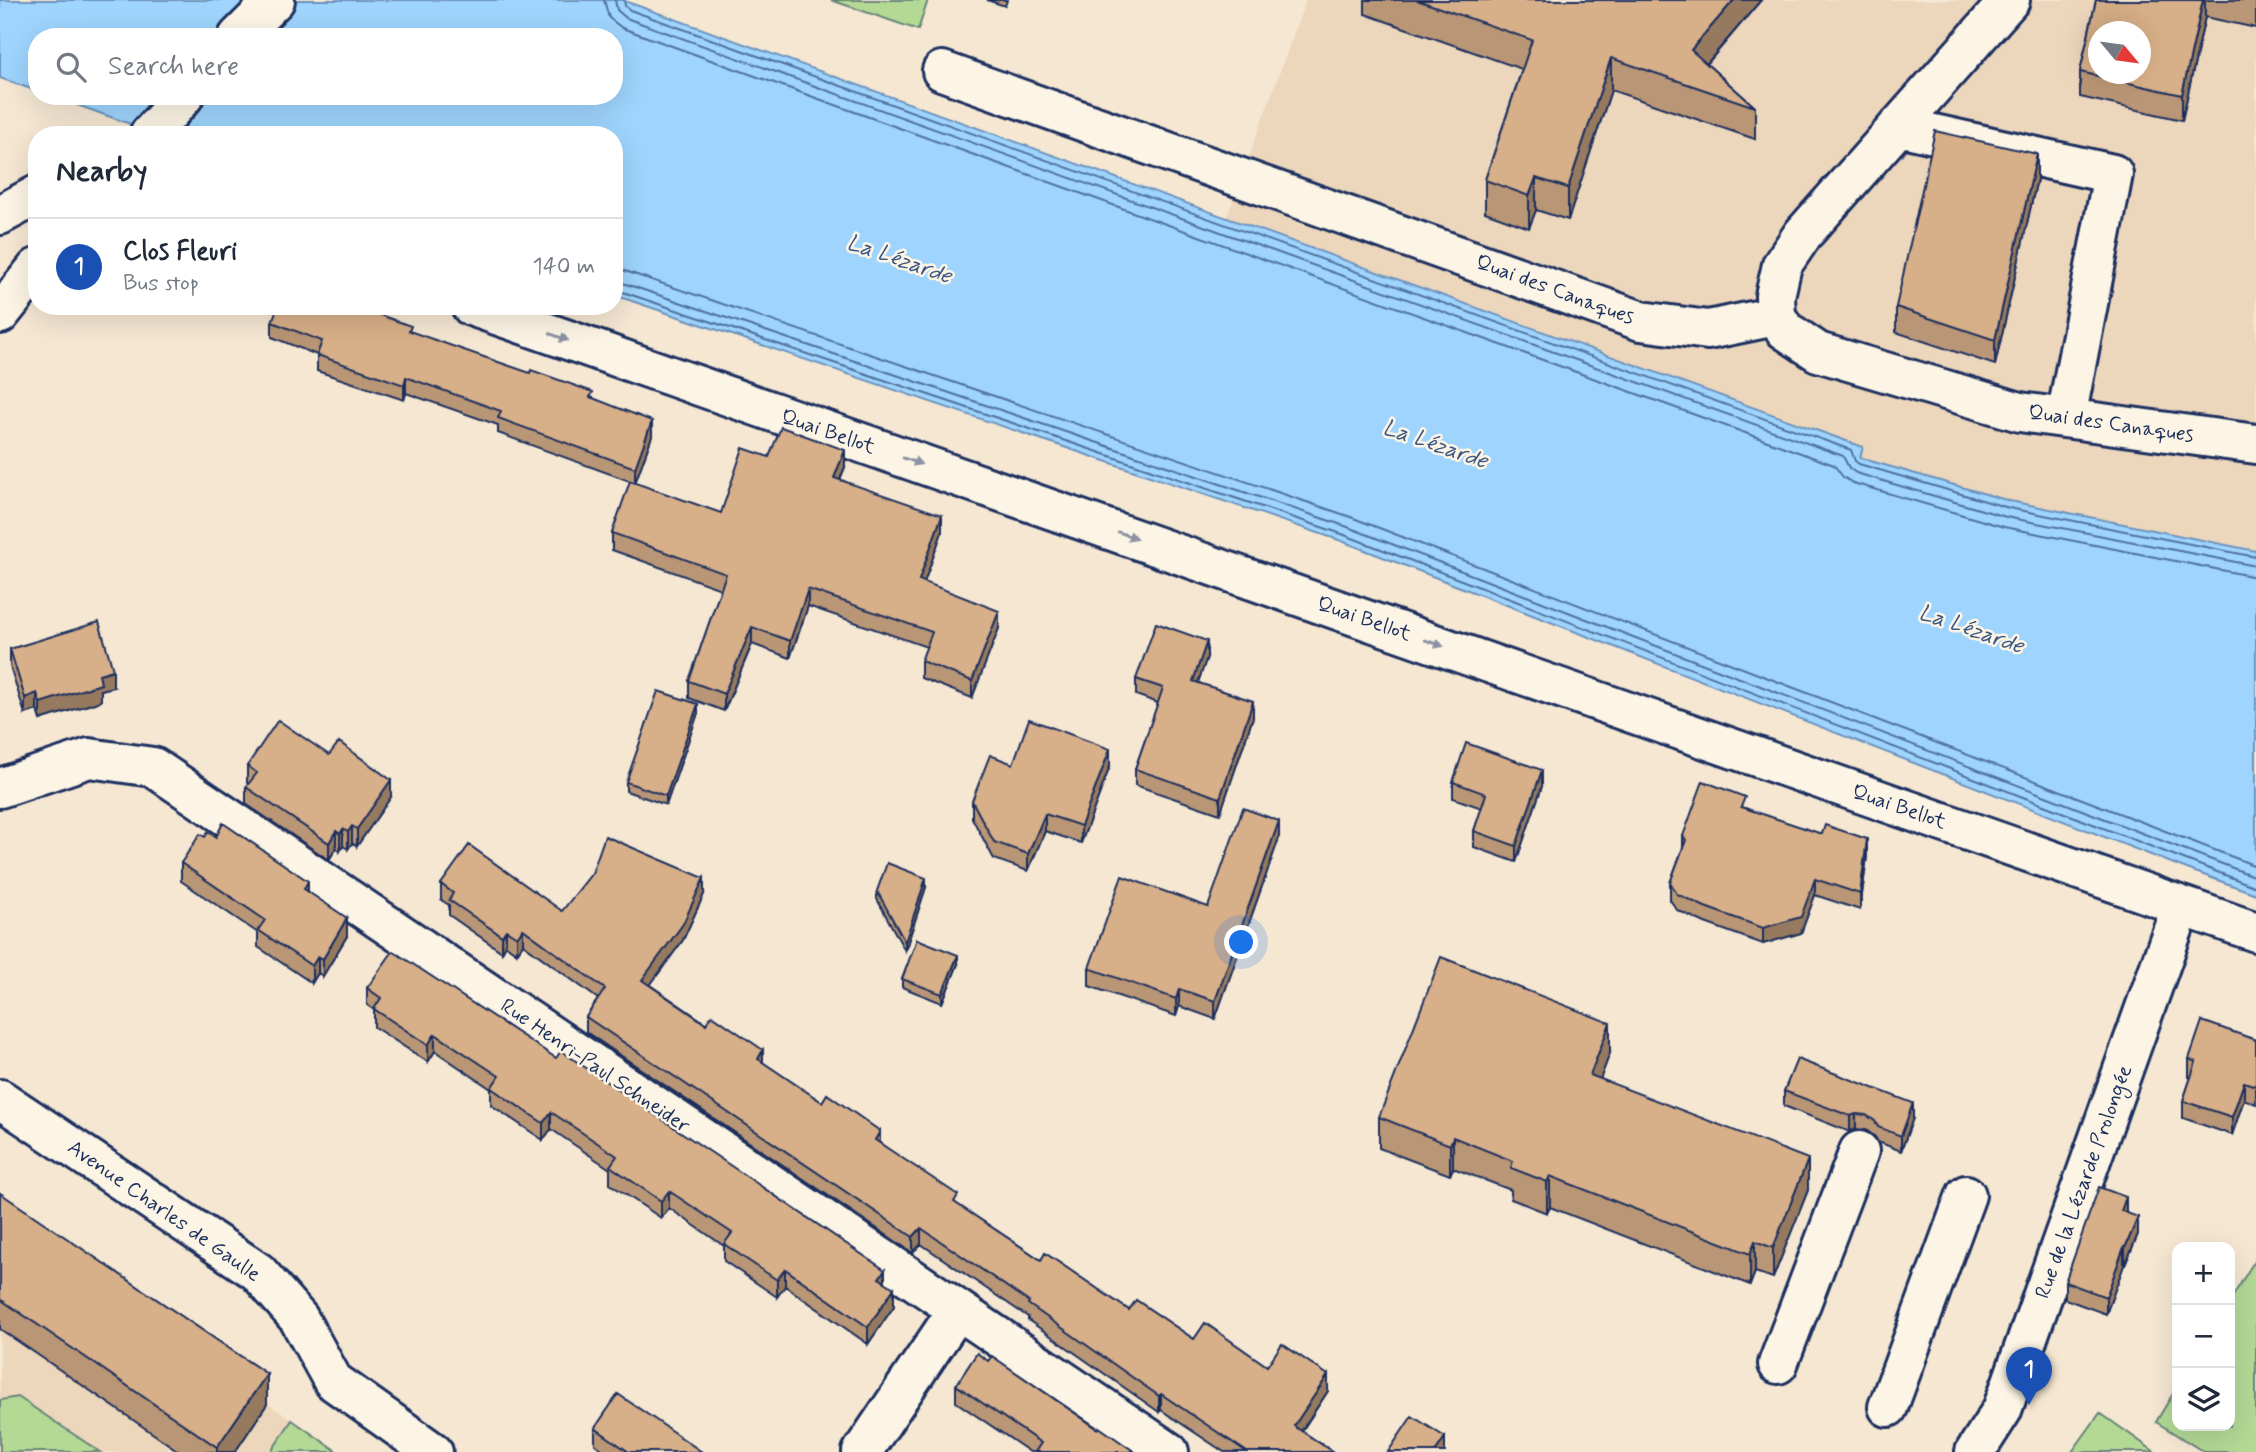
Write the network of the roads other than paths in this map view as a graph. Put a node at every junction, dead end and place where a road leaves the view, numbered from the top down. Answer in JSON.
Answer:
{"nodes":[{"id":1,"x":275,"y":0,"type":"edge"},
{"id":2,"x":2010,"y":0,"type":"edge"},
{"id":3,"x":247,"y":28,"type":"edge"},
{"id":4,"x":942,"y":71,"type":"dead end"},
{"id":5,"x":176,"y":105,"type":"edge"},
{"id":6,"x":157,"y":126,"type":"edge"},
{"id":7,"x":1898,"y":126,"type":"junction"},
{"id":8,"x":28,"y":200,"type":"edge"},
{"id":9,"x":0,"y":215,"type":"edge"},
{"id":10,"x":28,"y":279,"type":"edge"},
{"id":11,"x":0,"y":314,"type":"edge"},
{"id":12,"x":497,"y":315,"type":"edge"},
{"id":13,"x":1776,"y":316,"type":"junction"},
{"id":14,"x":2066,"y":418,"type":"junction"},
{"id":15,"x":2256,"y":444,"type":"edge"},
{"id":16,"x":0,"y":788,"type":"edge"},
{"id":17,"x":2181,"y":907,"type":"junction"},
{"id":18,"x":2256,"y":932,"type":"edge"},
{"id":19,"x":0,"y":1099,"type":"edge"},
{"id":20,"x":1859,"y":1151,"type":"dead end"},
{"id":21,"x":1966,"y":1195,"type":"dead end"},
{"id":22,"x":957,"y":1311,"type":"junction"},
{"id":23,"x":1778,"y":1364,"type":"dead end"},
{"id":24,"x":1888,"y":1407,"type":"dead end"},
{"id":25,"x":433,"y":1452,"type":"edge"},
{"id":26,"x":862,"y":1452,"type":"edge"},
{"id":27,"x":1168,"y":1452,"type":"edge"},
{"id":28,"x":1975,"y":1452,"type":"edge"}],
"edges":[{"from":1,"to":3,"type":"street"},
{"from":2,"to":7,"type":"street"},
{"from":4,"to":13,"type":"street","name":"Quai des Canaques"},
{"from":5,"to":6,"type":"street"},
{"from":7,"to":13,"type":"street"},
{"from":7,"to":14,"type":"street"},
{"from":8,"to":9,"type":"street"},
{"from":10,"to":11,"type":"street"},
{"from":12,"to":17,"type":"street","name":"Quai Bellot","one_way":true},
{"from":13,"to":14,"type":"street","name":"Quai des Canaques"},
{"from":14,"to":15,"type":"street","name":"Quai des Canaques"},
{"from":16,"to":22,"type":"street","name":"Rue Henri-Paul Schneider"},
{"from":17,"to":18,"type":"street","name":"Quai Bellot"},
{"from":17,"to":28,"type":"street","name":"Rue de la Lézarde Prolongée"},
{"from":19,"to":25,"type":"street","name":"Avenue Charles de Gaulle"},
{"from":20,"to":23,"type":"street"},
{"from":21,"to":24,"type":"street"},
{"from":22,"to":26,"type":"street"},
{"from":22,"to":27,"type":"street","name":"Rue Henri-Paul Schneider"}]}
